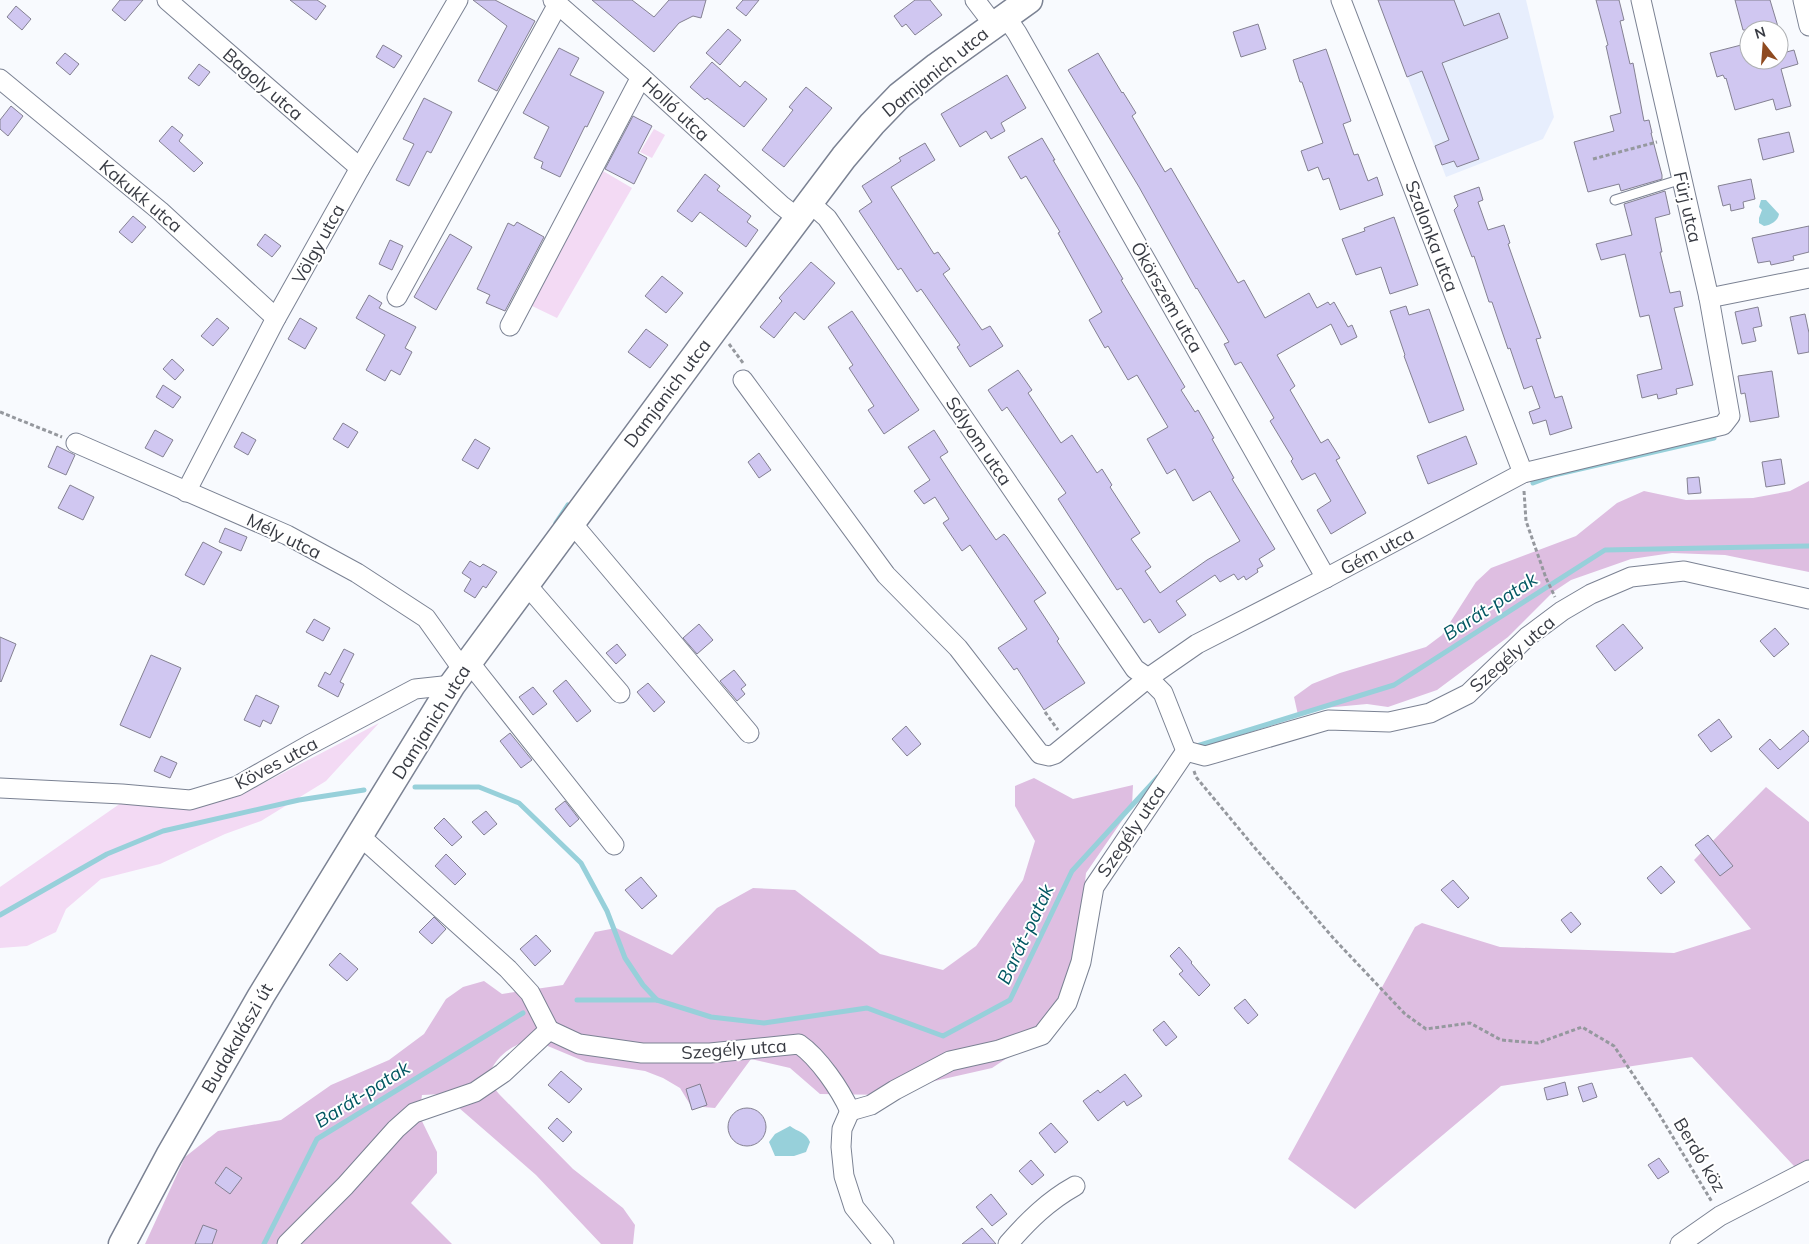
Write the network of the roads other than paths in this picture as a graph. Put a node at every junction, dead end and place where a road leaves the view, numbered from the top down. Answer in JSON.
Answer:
{"nodes":[{"id":1,"x":167,"y":0,"type":"edge"},
{"id":2,"x":458,"y":0,"type":"edge"},
{"id":3,"x":975,"y":0,"type":"edge"},
{"id":4,"x":1029,"y":0,"type":"edge"},
{"id":5,"x":1640,"y":0,"type":"edge"},
{"id":6,"x":1803,"y":0,"type":"edge"},
{"id":7,"x":1344,"y":1,"type":"edge"},
{"id":8,"x":555,"y":2,"type":"edge"},
{"id":9,"x":1000,"y":21,"type":"junction"},
{"id":10,"x":1809,"y":26,"type":"edge"},
{"id":11,"x":641,"y":77,"type":"junction"},
{"id":12,"x":0,"y":79,"type":"edge"},
{"id":13,"x":360,"y":168,"type":"junction"},
{"id":14,"x":1682,"y":179,"type":"junction"},
{"id":15,"x":1615,"y":200,"type":"dead end"},
{"id":16,"x":804,"y":211,"type":"junction"},
{"id":17,"x":1809,"y":278,"type":"edge"},
{"id":18,"x":397,"y":297,"type":"dead end"},
{"id":19,"x":1709,"y":298,"type":"junction"},
{"id":20,"x":276,"y":318,"type":"junction"},
{"id":21,"x":510,"y":326,"type":"dead end"},
{"id":22,"x":743,"y":380,"type":"road end"},
{"id":23,"x":1730,"y":416,"type":"joint"},
{"id":24,"x":76,"y":443,"type":"road end"},
{"id":25,"x":1523,"y":473,"type":"junction"},
{"id":26,"x":186,"y":492,"type":"junction"},
{"id":27,"x":571,"y":522,"type":"junction"},
{"id":28,"x":1326,"y":578,"type":"junction"},
{"id":29,"x":526,"y":584,"type":"junction"},
{"id":30,"x":1809,"y":599,"type":"edge"},
{"id":31,"x":461,"y":673,"type":"junction"},
{"id":32,"x":1148,"y":678,"type":"junction"},
{"id":33,"x":620,"y":693,"type":"dead end"},
{"id":34,"x":749,"y":733,"type":"dead end"},
{"id":35,"x":1186,"y":751,"type":"junction"},
{"id":36,"x":0,"y":788,"type":"edge"},
{"id":37,"x":360,"y":836,"type":"junction"},
{"id":38,"x":614,"y":845,"type":"dead end"},
{"id":39,"x":549,"y":1030,"type":"junction"},
{"id":40,"x":850,"y":1111,"type":"junction"},
{"id":41,"x":1809,"y":1170,"type":"edge"},
{"id":42,"x":1075,"y":1186,"type":"dead end"},
{"id":43,"x":122,"y":1244,"type":"edge"},
{"id":44,"x":287,"y":1244,"type":"edge"},
{"id":45,"x":884,"y":1244,"type":"edge"},
{"id":46,"x":1008,"y":1244,"type":"edge"},
{"id":47,"x":1680,"y":1244,"type":"edge"}],
"edges":[{"from":1,"to":13,"type":"street","name":"Bagoly utca"},
{"from":2,"to":13,"type":"street","name":"Völgy utca"},
{"from":3,"to":9,"type":"street","name":"Ökörszem utca"},
{"from":4,"to":9,"type":"main road","name":"Damjanich utca"},
{"from":5,"to":14,"type":"street","name":"Fürj utca"},
{"from":6,"to":10,"type":"street"},
{"from":7,"to":25,"type":"street","name":"Szalonka utca"},
{"from":8,"to":11,"type":"street","name":"Holló utca"},
{"from":8,"to":18,"type":"street"},
{"from":9,"to":16,"type":"main road","name":"Damjanich utca"},
{"from":9,"to":28,"type":"street","name":"Ökörszem utca"},
{"from":11,"to":16,"type":"street","name":"Holló utca"},
{"from":11,"to":21,"type":"street"},
{"from":12,"to":20,"type":"street","name":"Kakukk utca"},
{"from":13,"to":20,"type":"street","name":"Völgy utca"},
{"from":14,"to":15,"type":"lane"},
{"from":14,"to":19,"type":"street","name":"Fürj utca"},
{"from":16,"to":27,"type":"main road","name":"Damjanich utca"},
{"from":16,"to":32,"type":"street","name":"Sólyom utca"},
{"from":17,"to":19,"type":"street"},
{"from":19,"to":23,"type":"street","name":"Fürj utca"},
{"from":20,"to":26,"type":"street","name":"Völgy utca"},
{"from":22,"to":32,"type":"street","name":"Gém utca"},
{"from":23,"to":25,"type":"street","name":"Gém utca"},
{"from":24,"to":26,"type":"street","name":"Mély utca"},
{"from":25,"to":28,"type":"street","name":"Gém utca"},
{"from":26,"to":31,"type":"street","name":"Mély utca"},
{"from":27,"to":29,"type":"main road","name":"Damjanich utca"},
{"from":27,"to":34,"type":"street"},
{"from":28,"to":32,"type":"street","name":"Gém utca"},
{"from":29,"to":31,"type":"main road","name":"Damjanich utca"},
{"from":29,"to":33,"type":"street"},
{"from":30,"to":35,"type":"street","name":"Szegély utca"},
{"from":31,"to":36,"type":"street","name":"Köves utca"},
{"from":31,"to":37,"type":"main road","name":"Damjanich utca"},
{"from":31,"to":38,"type":"street","name":"Mély utca"},
{"from":32,"to":35,"type":"street","name":"Sólyom utca"},
{"from":35,"to":40,"type":"street","name":"Szegély utca"},
{"from":37,"to":39,"type":"street"},
{"from":37,"to":43,"type":"main road","name":"Budakalászi út"},
{"from":39,"to":40,"type":"street","name":"Szegély utca"},
{"from":39,"to":44,"type":"street"},
{"from":40,"to":45,"type":"street"},
{"from":41,"to":47,"type":"street"},
{"from":42,"to":46,"type":"street"}]}
